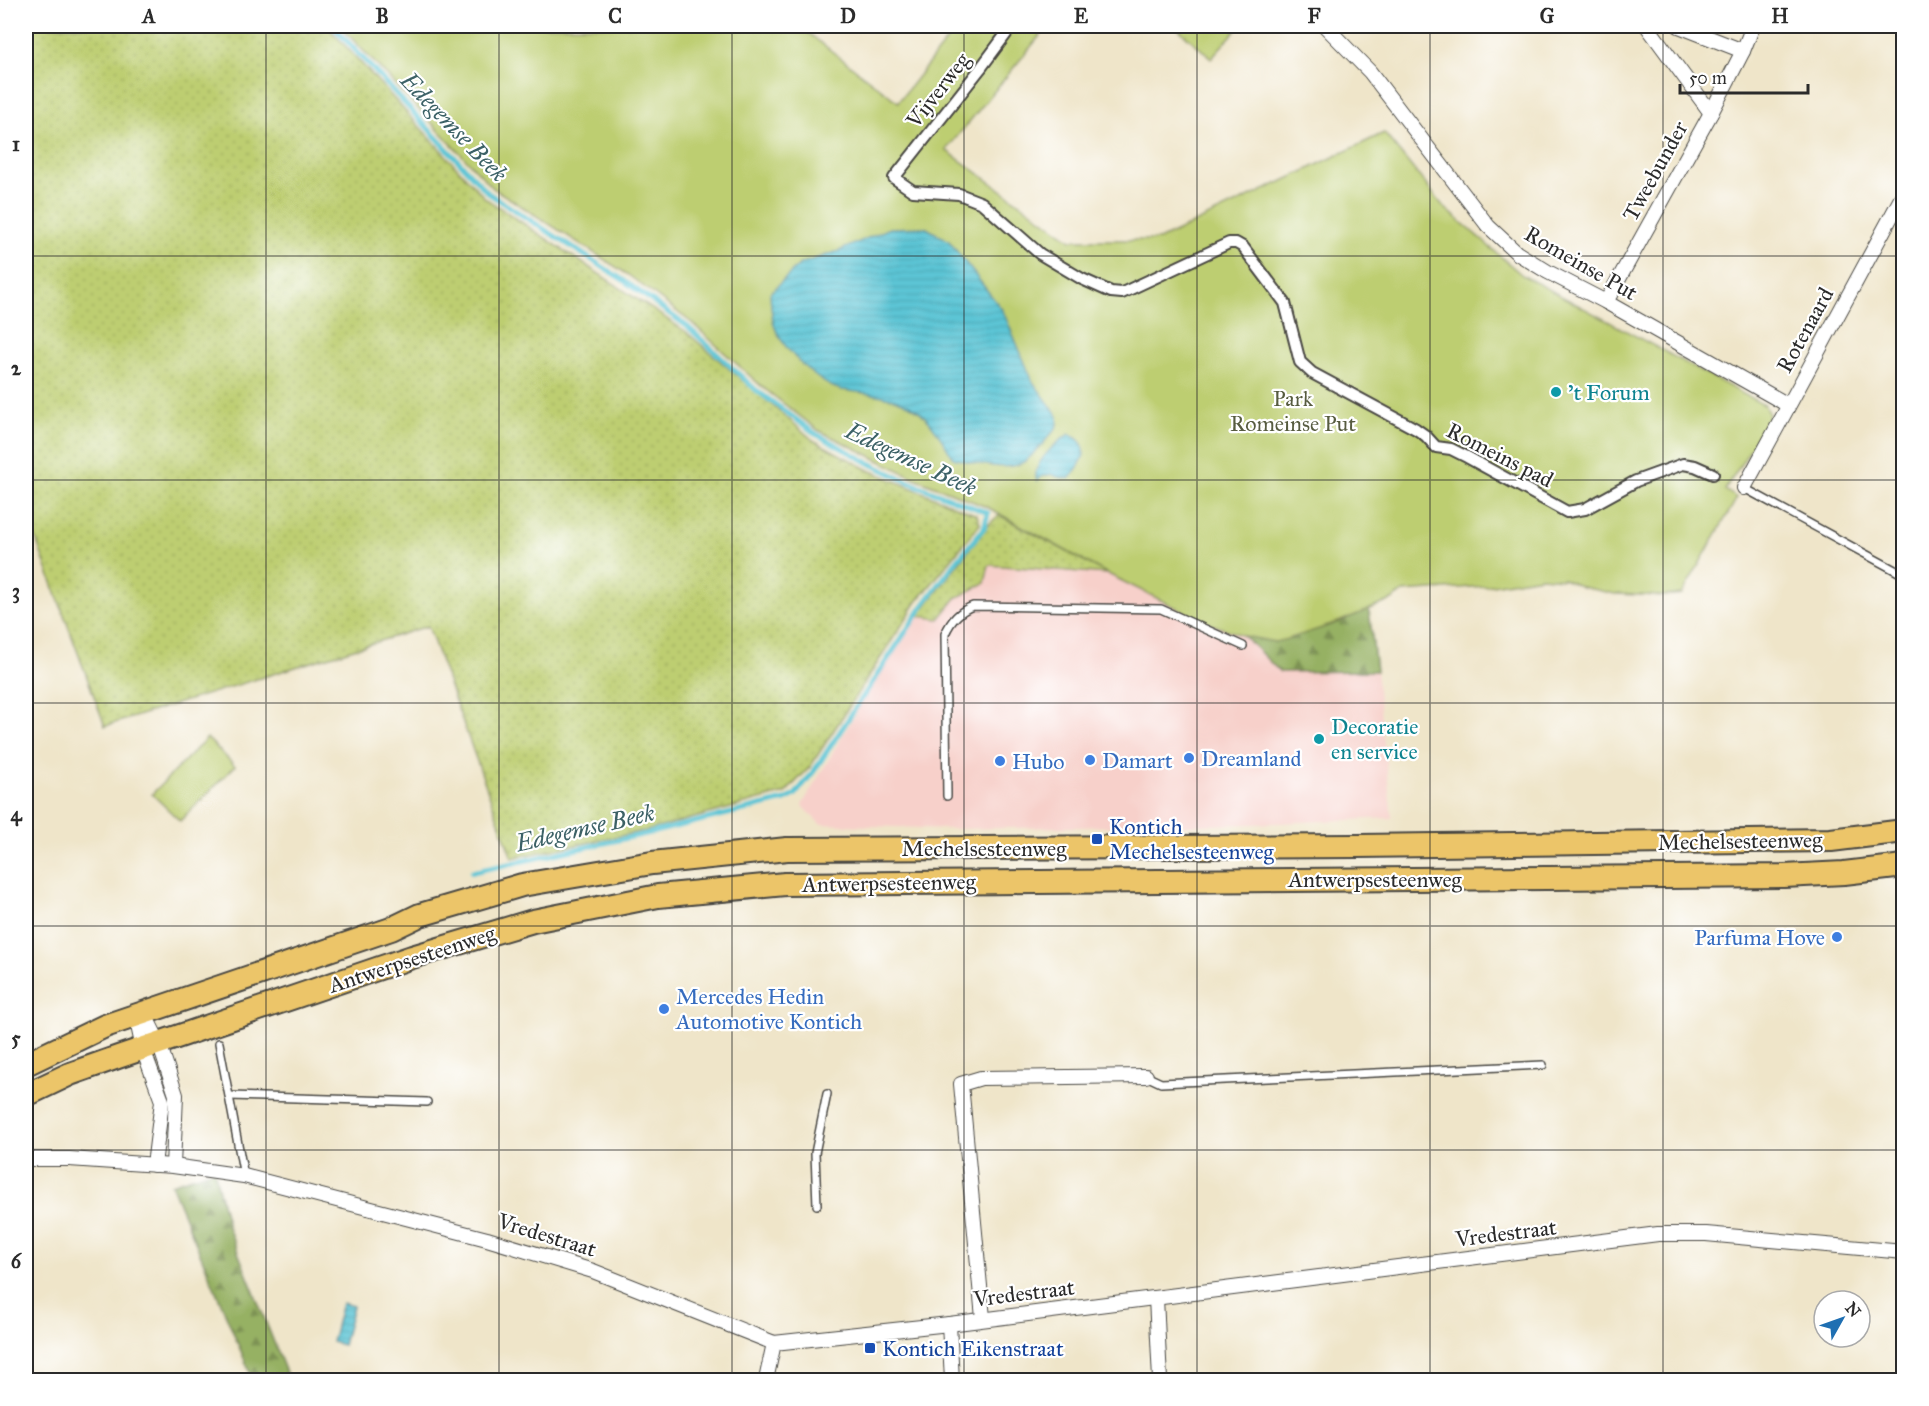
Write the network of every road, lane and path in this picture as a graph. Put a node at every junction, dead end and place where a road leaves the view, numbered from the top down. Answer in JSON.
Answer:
{"nodes":[{"id":1,"x":1012,"y":26,"type":"edge"},
{"id":2,"x":1324,"y":26,"type":"edge"},
{"id":3,"x":1647,"y":26,"type":"edge"},
{"id":4,"x":1679,"y":26,"type":"edge"},
{"id":5,"x":1753,"y":26,"type":"edge"},
{"id":6,"x":1743,"y":51,"type":"junction"},
{"id":7,"x":1712,"y":113,"type":"junction"},
{"id":8,"x":894,"y":178,"type":"joint"},
{"id":9,"x":1904,"y":193,"type":"edge"},
{"id":10,"x":1606,"y":302,"type":"junction"},
{"id":11,"x":1788,"y":405,"type":"junction"},
{"id":12,"x":1713,"y":474,"type":"dead end"},
{"id":13,"x":1744,"y":488,"type":"joint"},
{"id":14,"x":1904,"y":575,"type":"edge"},
{"id":15,"x":1243,"y":645,"type":"dead end"},
{"id":16,"x":947,"y":796,"type":"dead end"},
{"id":17,"x":1904,"y":831,"type":"edge"},
{"id":18,"x":1541,"y":843,"type":"junction"},
{"id":19,"x":1575,"y":843,"type":"junction"},
{"id":20,"x":787,"y":849,"type":"joint"},
{"id":21,"x":1904,"y":866,"type":"edge"},
{"id":22,"x":1551,"y":869,"type":"junction"},
{"id":23,"x":1785,"y":876,"type":"joint"},
{"id":24,"x":140,"y":1014,"type":"junction"},
{"id":25,"x":219,"y":1043,"type":"dead end"},
{"id":26,"x":151,"y":1046,"type":"junction"},
{"id":27,"x":26,"y":1064,"type":"edge"},
{"id":28,"x":1543,"y":1065,"type":"dead end"},
{"id":29,"x":1146,"y":1076,"type":"joint"},
{"id":30,"x":827,"y":1094,"type":"dead end"},
{"id":31,"x":26,"y":1095,"type":"edge"},
{"id":32,"x":230,"y":1096,"type":"junction"},
{"id":33,"x":427,"y":1102,"type":"dead end"},
{"id":34,"x":26,"y":1159,"type":"edge"},
{"id":35,"x":154,"y":1165,"type":"junction"},
{"id":36,"x":173,"y":1166,"type":"junction"},
{"id":37,"x":244,"y":1176,"type":"junction"},
{"id":38,"x":817,"y":1205,"type":"dead end"},
{"id":39,"x":1904,"y":1252,"type":"edge"},
{"id":40,"x":1156,"y":1298,"type":"junction"},
{"id":41,"x":984,"y":1318,"type":"junction"},
{"id":42,"x":949,"y":1324,"type":"junction"},
{"id":43,"x":774,"y":1343,"type":"junction"},
{"id":44,"x":766,"y":1380,"type":"edge"},
{"id":45,"x":952,"y":1380,"type":"edge"},
{"id":46,"x":1160,"y":1380,"type":"edge"}],
"edges":[{"from":1,"to":8,"type":"street","name":"Vijverweg"},
{"from":2,"to":10,"type":"street","name":"Romeinse Put"},
{"from":3,"to":7,"type":"street"},
{"from":4,"to":6,"type":"street"},
{"from":5,"to":6,"type":"street","name":"Tweebunder"},
{"from":6,"to":7,"type":"street","name":"Tweebunder"},
{"from":7,"to":10,"type":"street","name":"Tweebunder"},
{"from":8,"to":12,"type":"street","name":"Romeins pad"},
{"from":9,"to":11,"type":"street","name":"Rotenaard"},
{"from":10,"to":11,"type":"street","name":"Romeinse Put"},
{"from":11,"to":13,"type":"street","name":"Rotenaard"},
{"from":13,"to":14,"type":"lane"},
{"from":15,"to":16,"type":"lane"},
{"from":17,"to":19,"type":"main road","name":"Mechelsesteenweg"},
{"from":18,"to":19,"type":"main road","name":"Mechelsesteenweg"},
{"from":18,"to":20,"type":"main road","name":"Mechelsesteenweg"},
{"from":18,"to":22,"type":"main road"},
{"from":19,"to":22,"type":"main road"},
{"from":20,"to":24,"type":"main road","name":"Antwerpsesteenweg"},
{"from":21,"to":23,"type":"main road","name":"Mechelsesteenweg"},
{"from":22,"to":23,"type":"main road","name":"Antwerpsesteenweg"},
{"from":22,"to":26,"type":"main road","name":"Antwerpsesteenweg"},
{"from":24,"to":26,"type":"street"},
{"from":24,"to":27,"type":"main road","name":"Antwerpsesteenweg"},
{"from":25,"to":32,"type":"lane"},
{"from":26,"to":31,"type":"main road","name":"Antwerpsesteenweg"},
{"from":26,"to":35,"type":"street"},
{"from":26,"to":36,"type":"street"},
{"from":28,"to":29,"type":"lane"},
{"from":29,"to":41,"type":"street"},
{"from":30,"to":38,"type":"lane"},
{"from":32,"to":33,"type":"lane"},
{"from":32,"to":37,"type":"lane"},
{"from":34,"to":35,"type":"street","name":"Vredestraat"},
{"from":35,"to":36,"type":"street","name":"Vredestraat"},
{"from":36,"to":37,"type":"street","name":"Vredestraat"},
{"from":37,"to":43,"type":"street","name":"Vredestraat"},
{"from":39,"to":40,"type":"street","name":"Vredestraat"},
{"from":40,"to":41,"type":"street","name":"Vredestraat"},
{"from":40,"to":46,"type":"street"},
{"from":41,"to":42,"type":"street","name":"Vredestraat"},
{"from":42,"to":43,"type":"street","name":"Vredestraat"},
{"from":42,"to":45,"type":"street"},
{"from":43,"to":44,"type":"street"}]}
